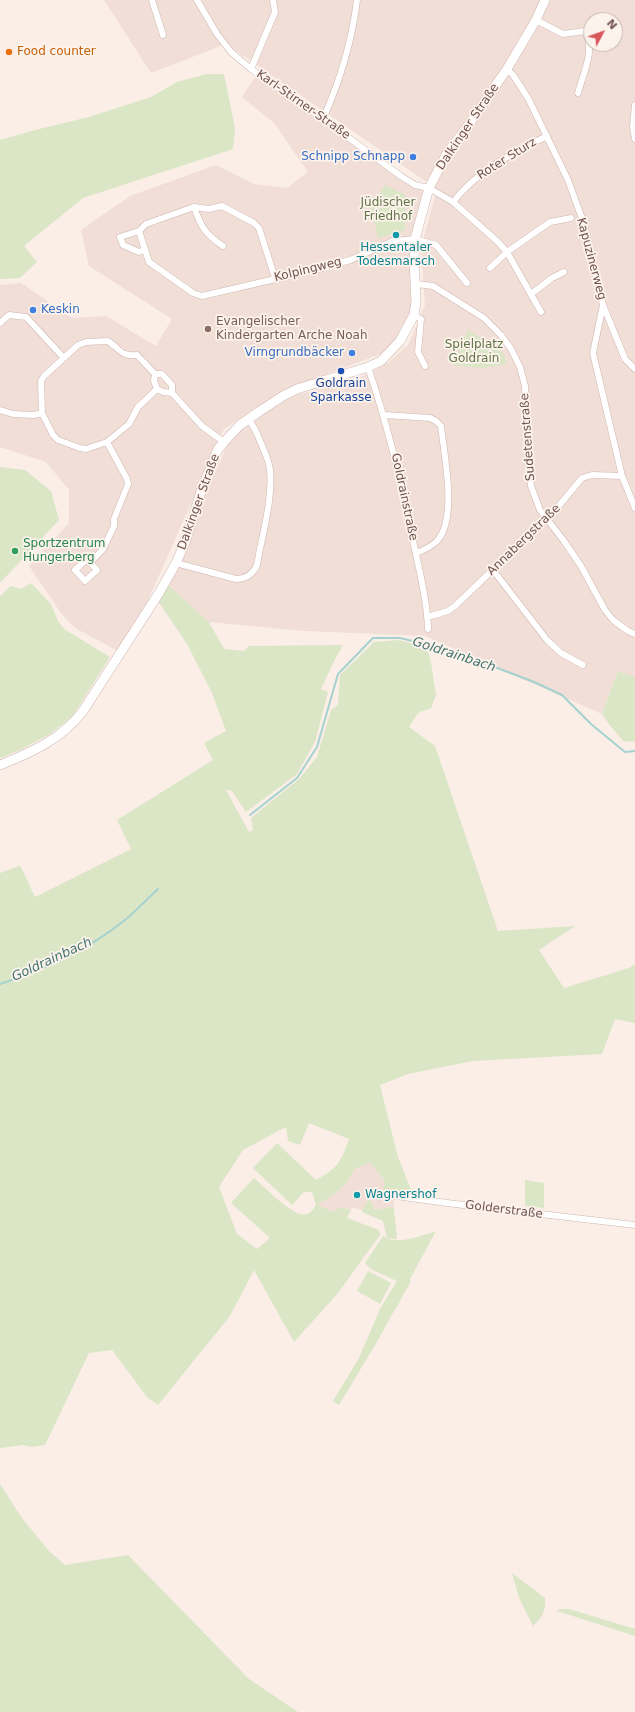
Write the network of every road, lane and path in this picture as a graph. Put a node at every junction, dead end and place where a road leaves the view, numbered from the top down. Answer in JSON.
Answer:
{"nodes":[{"id":1,"x":152,"y":0,"type":"edge"},
{"id":2,"x":197,"y":0,"type":"edge"},
{"id":3,"x":274,"y":0,"type":"edge"},
{"id":4,"x":357,"y":0,"type":"edge"},
{"id":5,"x":545,"y":0,"type":"edge"},
{"id":6,"x":536,"y":20,"type":"junction"},
{"id":7,"x":163,"y":35,"type":"dead end"},
{"id":8,"x":251,"y":69,"type":"junction"},
{"id":9,"x":507,"y":70,"type":"junction"},
{"id":10,"x":578,"y":93,"type":"dead end"},
{"id":11,"x":635,"y":105,"type":"edge"},
{"id":12,"x":323,"y":119,"type":"junction"},
{"id":13,"x":547,"y":136,"type":"junction"},
{"id":14,"x":635,"y":139,"type":"edge"},
{"id":15,"x":429,"y":188,"type":"junction"},
{"id":16,"x":453,"y":202,"type":"junction"},
{"id":17,"x":194,"y":207,"type":"junction"},
{"id":18,"x":571,"y":218,"type":"dead end"},
{"id":19,"x":139,"y":231,"type":"junction"},
{"id":20,"x":415,"y":239,"type":"junction"},
{"id":21,"x":223,"y":246,"type":"dead end"},
{"id":22,"x":145,"y":250,"type":"junction"},
{"id":23,"x":507,"y":252,"type":"junction"},
{"id":24,"x":490,"y":268,"type":"dead end"},
{"id":25,"x":564,"y":272,"type":"dead end"},
{"id":26,"x":275,"y":278,"type":"junction"},
{"id":27,"x":468,"y":283,"type":"dead end"},
{"id":28,"x":416,"y":284,"type":"junction"},
{"id":29,"x":531,"y":294,"type":"junction"},
{"id":30,"x":603,"y":305,"type":"junction"},
{"id":31,"x":541,"y":312,"type":"dead end"},
{"id":32,"x":414,"y":315,"type":"junction"},
{"id":33,"x":0,"y":323,"type":"edge"},
{"id":34,"x":63,"y":357,"type":"junction"},
{"id":35,"x":425,"y":366,"type":"dead end"},
{"id":36,"x":368,"y":367,"type":"junction"},
{"id":37,"x":635,"y":369,"type":"edge"},
{"id":38,"x":155,"y":374,"type":"junction"},
{"id":39,"x":157,"y":389,"type":"junction"},
{"id":40,"x":172,"y":393,"type":"junction"},
{"id":41,"x":0,"y":410,"type":"edge"},
{"id":42,"x":42,"y":413,"type":"junction"},
{"id":43,"x":385,"y":415,"type":"junction"},
{"id":44,"x":248,"y":419,"type":"junction"},
{"id":45,"x":107,"y":442,"type":"junction"},
{"id":46,"x":224,"y":442,"type":"junction"},
{"id":47,"x":622,"y":476,"type":"junction"},
{"id":48,"x":635,"y":508,"type":"edge"},
{"id":49,"x":547,"y":519,"type":"junction"},
{"id":50,"x":416,"y":553,"type":"junction"},
{"id":51,"x":90,"y":563,"type":"dead end"},
{"id":52,"x":176,"y":563,"type":"junction"},
{"id":53,"x":493,"y":570,"type":"junction"},
{"id":54,"x":427,"y":616,"type":"junction"},
{"id":55,"x":428,"y":629,"type":"dead end"},
{"id":56,"x":635,"y":634,"type":"edge"},
{"id":57,"x":583,"y":665,"type":"dead end"},
{"id":58,"x":0,"y":765,"type":"edge"},
{"id":59,"x":373,"y":1192,"type":"dead end"},
{"id":60,"x":635,"y":1225,"type":"edge"}],
"edges":[{"from":1,"to":7,"type":"street"},
{"from":2,"to":8,"type":"street","name":"Karl-Stirner-Straße"},
{"from":3,"to":8,"type":"street"},
{"from":4,"to":12,"type":"street"},
{"from":5,"to":6,"type":"street","name":"Dalkinger Straße"},
{"from":6,"to":9,"type":"street","name":"Dalkinger Straße"},
{"from":6,"to":10,"type":"street"},
{"from":8,"to":12,"type":"street","name":"Karl-Stirner-Straße"},
{"from":9,"to":13,"type":"street","name":"Kapuzinerweg"},
{"from":9,"to":15,"type":"street","name":"Dalkinger Straße"},
{"from":11,"to":14,"type":"street"},
{"from":12,"to":15,"type":"street","name":"Karl-Stirner-Straße"},
{"from":13,"to":16,"type":"street","name":"Roter Sturz"},
{"from":13,"to":30,"type":"street","name":"Kapuzinerweg"},
{"from":15,"to":16,"type":"street","name":"Karl-Stirner-Straße"},
{"from":15,"to":20,"type":"street","name":"Dalkinger Straße"},
{"from":16,"to":23,"type":"street","name":"Karl-Stirner-Straße"},
{"from":17,"to":19,"type":"street"},
{"from":17,"to":21,"type":"street"},
{"from":17,"to":26,"type":"street"},
{"from":18,"to":23,"type":"street"},
{"from":19,"to":22,"type":"street","name":"Kolpingweg"},
{"from":19,"to":22,"type":"street"},
{"from":20,"to":26,"type":"street","name":"Kolpingweg"},
{"from":20,"to":27,"type":"street","name":"Kolpingweg"},
{"from":20,"to":28,"type":"street","name":"Dalkinger Straße"},
{"from":22,"to":26,"type":"street","name":"Kolpingweg"},
{"from":23,"to":24,"type":"street"},
{"from":23,"to":29,"type":"street","name":"Karl-Stirner-Straße"},
{"from":25,"to":29,"type":"street"},
{"from":28,"to":32,"type":"street","name":"Dalkinger Straße"},
{"from":28,"to":49,"type":"street","name":"Sudetenstraße"},
{"from":29,"to":31,"type":"street","name":"Karl-Stirner-Straße"},
{"from":30,"to":37,"type":"street"},
{"from":30,"to":47,"type":"street","name":"Kapuzinerweg"},
{"from":32,"to":35,"type":"street"},
{"from":32,"to":36,"type":"street","name":"Dalkinger Straße"},
{"from":33,"to":34,"type":"street"},
{"from":34,"to":38,"type":"street"},
{"from":34,"to":42,"type":"street"},
{"from":36,"to":43,"type":"street","name":"Goldrainstraße"},
{"from":36,"to":44,"type":"street","name":"Dalkinger Straße"},
{"from":38,"to":39,"type":"street"},
{"from":38,"to":40,"type":"street"},
{"from":39,"to":40,"type":"street"},
{"from":39,"to":45,"type":"street"},
{"from":40,"to":46,"type":"street"},
{"from":41,"to":42,"type":"street"},
{"from":42,"to":45,"type":"street"},
{"from":43,"to":50,"type":"street","name":"Goldrainstraße"},
{"from":43,"to":50,"type":"street"},
{"from":44,"to":46,"type":"street","name":"Dalkinger Straße"},
{"from":44,"to":52,"type":"street"},
{"from":45,"to":51,"type":"street"},
{"from":46,"to":52,"type":"street","name":"Dalkinger Straße"},
{"from":47,"to":48,"type":"street","name":"Kapuzinerweg"},
{"from":47,"to":49,"type":"street","name":"Annabergstraße"},
{"from":49,"to":53,"type":"street","name":"Annabergstraße"},
{"from":49,"to":56,"type":"street","name":"Sudetenstraße"},
{"from":50,"to":54,"type":"street","name":"Goldrainstraße"},
{"from":52,"to":58,"type":"street","name":"Dalkinger Straße"},
{"from":53,"to":54,"type":"street","name":"Annabergstraße"},
{"from":53,"to":57,"type":"street"},
{"from":54,"to":55,"type":"street","name":"Goldrainstraße"},
{"from":59,"to":60,"type":"street","name":"Golderstraße"}]}
